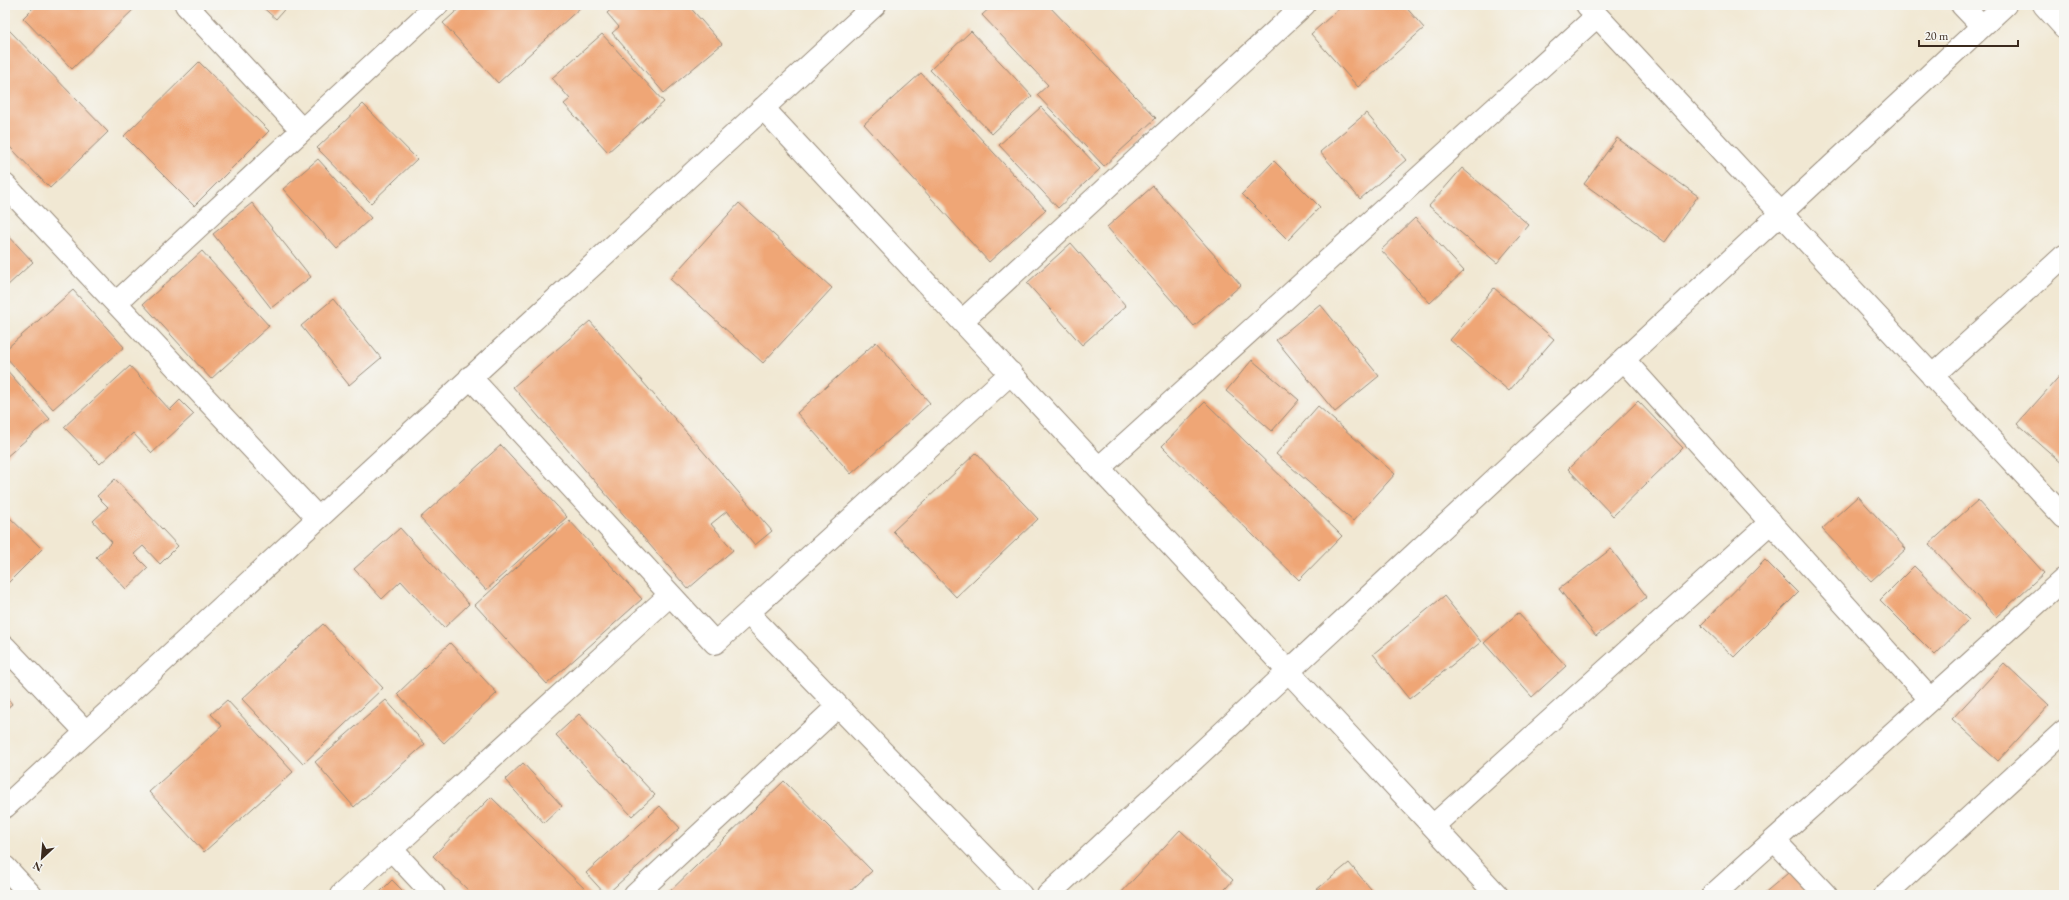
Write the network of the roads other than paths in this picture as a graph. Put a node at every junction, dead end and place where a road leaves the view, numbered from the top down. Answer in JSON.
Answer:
{"nodes":[{"id":1,"x":186,"y":5,"type":"edge"},
{"id":2,"x":437,"y":5,"type":"edge"},
{"id":3,"x":875,"y":5,"type":"edge"},
{"id":4,"x":1304,"y":5,"type":"edge"},
{"id":5,"x":1962,"y":5,"type":"edge"},
{"id":6,"x":2006,"y":5,"type":"edge"},
{"id":7,"x":2044,"y":5,"type":"edge"},
{"id":8,"x":1592,"y":10,"type":"edge"},
{"id":9,"x":1982,"y":26,"type":"junction"},
{"id":10,"x":2064,"y":27,"type":"edge"},
{"id":11,"x":763,"y":108,"type":"junction"},
{"id":12,"x":302,"y":130,"type":"junction"},
{"id":13,"x":5,"y":185,"type":"edge"},
{"id":14,"x":1781,"y":214,"type":"junction"},
{"id":15,"x":2064,"y":256,"type":"edge"},
{"id":16,"x":116,"y":302,"type":"junction"},
{"id":17,"x":962,"y":321,"type":"junction"},
{"id":18,"x":1624,"y":360,"type":"junction"},
{"id":19,"x":1011,"y":373,"type":"junction"},
{"id":20,"x":1932,"y":376,"type":"junction"},
{"id":21,"x":470,"y":378,"type":"junction"},
{"id":22,"x":1099,"y":468,"type":"junction"},
{"id":23,"x":2064,"y":517,"type":"edge"},
{"id":24,"x":318,"y":518,"type":"junction"},
{"id":25,"x":1771,"y":522,"type":"junction"},
{"id":26,"x":2064,"y":579,"type":"edge"},
{"id":27,"x":670,"y":595,"type":"junction"},
{"id":28,"x":748,"y":613,"type":"junction"},
{"id":29,"x":5,"y":647,"type":"edge"},
{"id":30,"x":1288,"y":672,"type":"junction"},
{"id":31,"x":1930,"y":699,"type":"junction"},
{"id":32,"x":838,"y":706,"type":"junction"},
{"id":33,"x":2064,"y":731,"type":"edge"},
{"id":34,"x":86,"y":732,"type":"junction"},
{"id":35,"x":5,"y":807,"type":"edge"},
{"id":36,"x":1433,"y":826,"type":"junction"},
{"id":37,"x":1774,"y":840,"type":"junction"},
{"id":38,"x":391,"y":849,"type":"junction"},
{"id":39,"x":5,"y":867,"type":"edge"},
{"id":40,"x":31,"y":895,"type":"edge"},
{"id":41,"x":341,"y":895,"type":"edge"},
{"id":42,"x":434,"y":895,"type":"edge"},
{"id":43,"x":636,"y":895,"type":"edge"},
{"id":44,"x":1021,"y":895,"type":"edge"},
{"id":45,"x":1048,"y":895,"type":"edge"},
{"id":46,"x":1497,"y":895,"type":"edge"},
{"id":47,"x":1713,"y":895,"type":"edge"},
{"id":48,"x":1826,"y":895,"type":"edge"},
{"id":49,"x":1885,"y":895,"type":"edge"}],
"edges":[{"from":1,"to":12,"type":"street"},
{"from":2,"to":12,"type":"street"},
{"from":3,"to":11,"type":"street"},
{"from":4,"to":17,"type":"street"},
{"from":5,"to":9,"type":"street"},
{"from":6,"to":9,"type":"street"},
{"from":7,"to":10,"type":"street"},
{"from":8,"to":14,"type":"street"},
{"from":8,"to":22,"type":"street"},
{"from":9,"to":14,"type":"street"},
{"from":11,"to":17,"type":"street"},
{"from":11,"to":21,"type":"street"},
{"from":12,"to":16,"type":"street"},
{"from":13,"to":16,"type":"street"},
{"from":14,"to":18,"type":"street"},
{"from":14,"to":20,"type":"street"},
{"from":15,"to":20,"type":"street"},
{"from":16,"to":24,"type":"street"},
{"from":17,"to":19,"type":"street"},
{"from":18,"to":25,"type":"street"},
{"from":18,"to":30,"type":"street"},
{"from":19,"to":22,"type":"street"},
{"from":19,"to":28,"type":"street"},
{"from":20,"to":23,"type":"street"},
{"from":21,"to":24,"type":"street"},
{"from":21,"to":27,"type":"street"},
{"from":22,"to":30,"type":"street"},
{"from":24,"to":34,"type":"street"},
{"from":25,"to":31,"type":"street"},
{"from":25,"to":36,"type":"street"},
{"from":26,"to":31,"type":"street"},
{"from":27,"to":28,"type":"street"},
{"from":27,"to":38,"type":"street"},
{"from":28,"to":32,"type":"street"},
{"from":29,"to":34,"type":"street"},
{"from":30,"to":36,"type":"street"},
{"from":30,"to":45,"type":"street"},
{"from":31,"to":37,"type":"street"},
{"from":32,"to":43,"type":"street"},
{"from":32,"to":44,"type":"street"},
{"from":33,"to":49,"type":"street"},
{"from":34,"to":35,"type":"street"},
{"from":36,"to":46,"type":"street"},
{"from":37,"to":47,"type":"street"},
{"from":37,"to":48,"type":"street"},
{"from":38,"to":41,"type":"street"},
{"from":38,"to":42,"type":"street"},
{"from":39,"to":40,"type":"street"}]}
